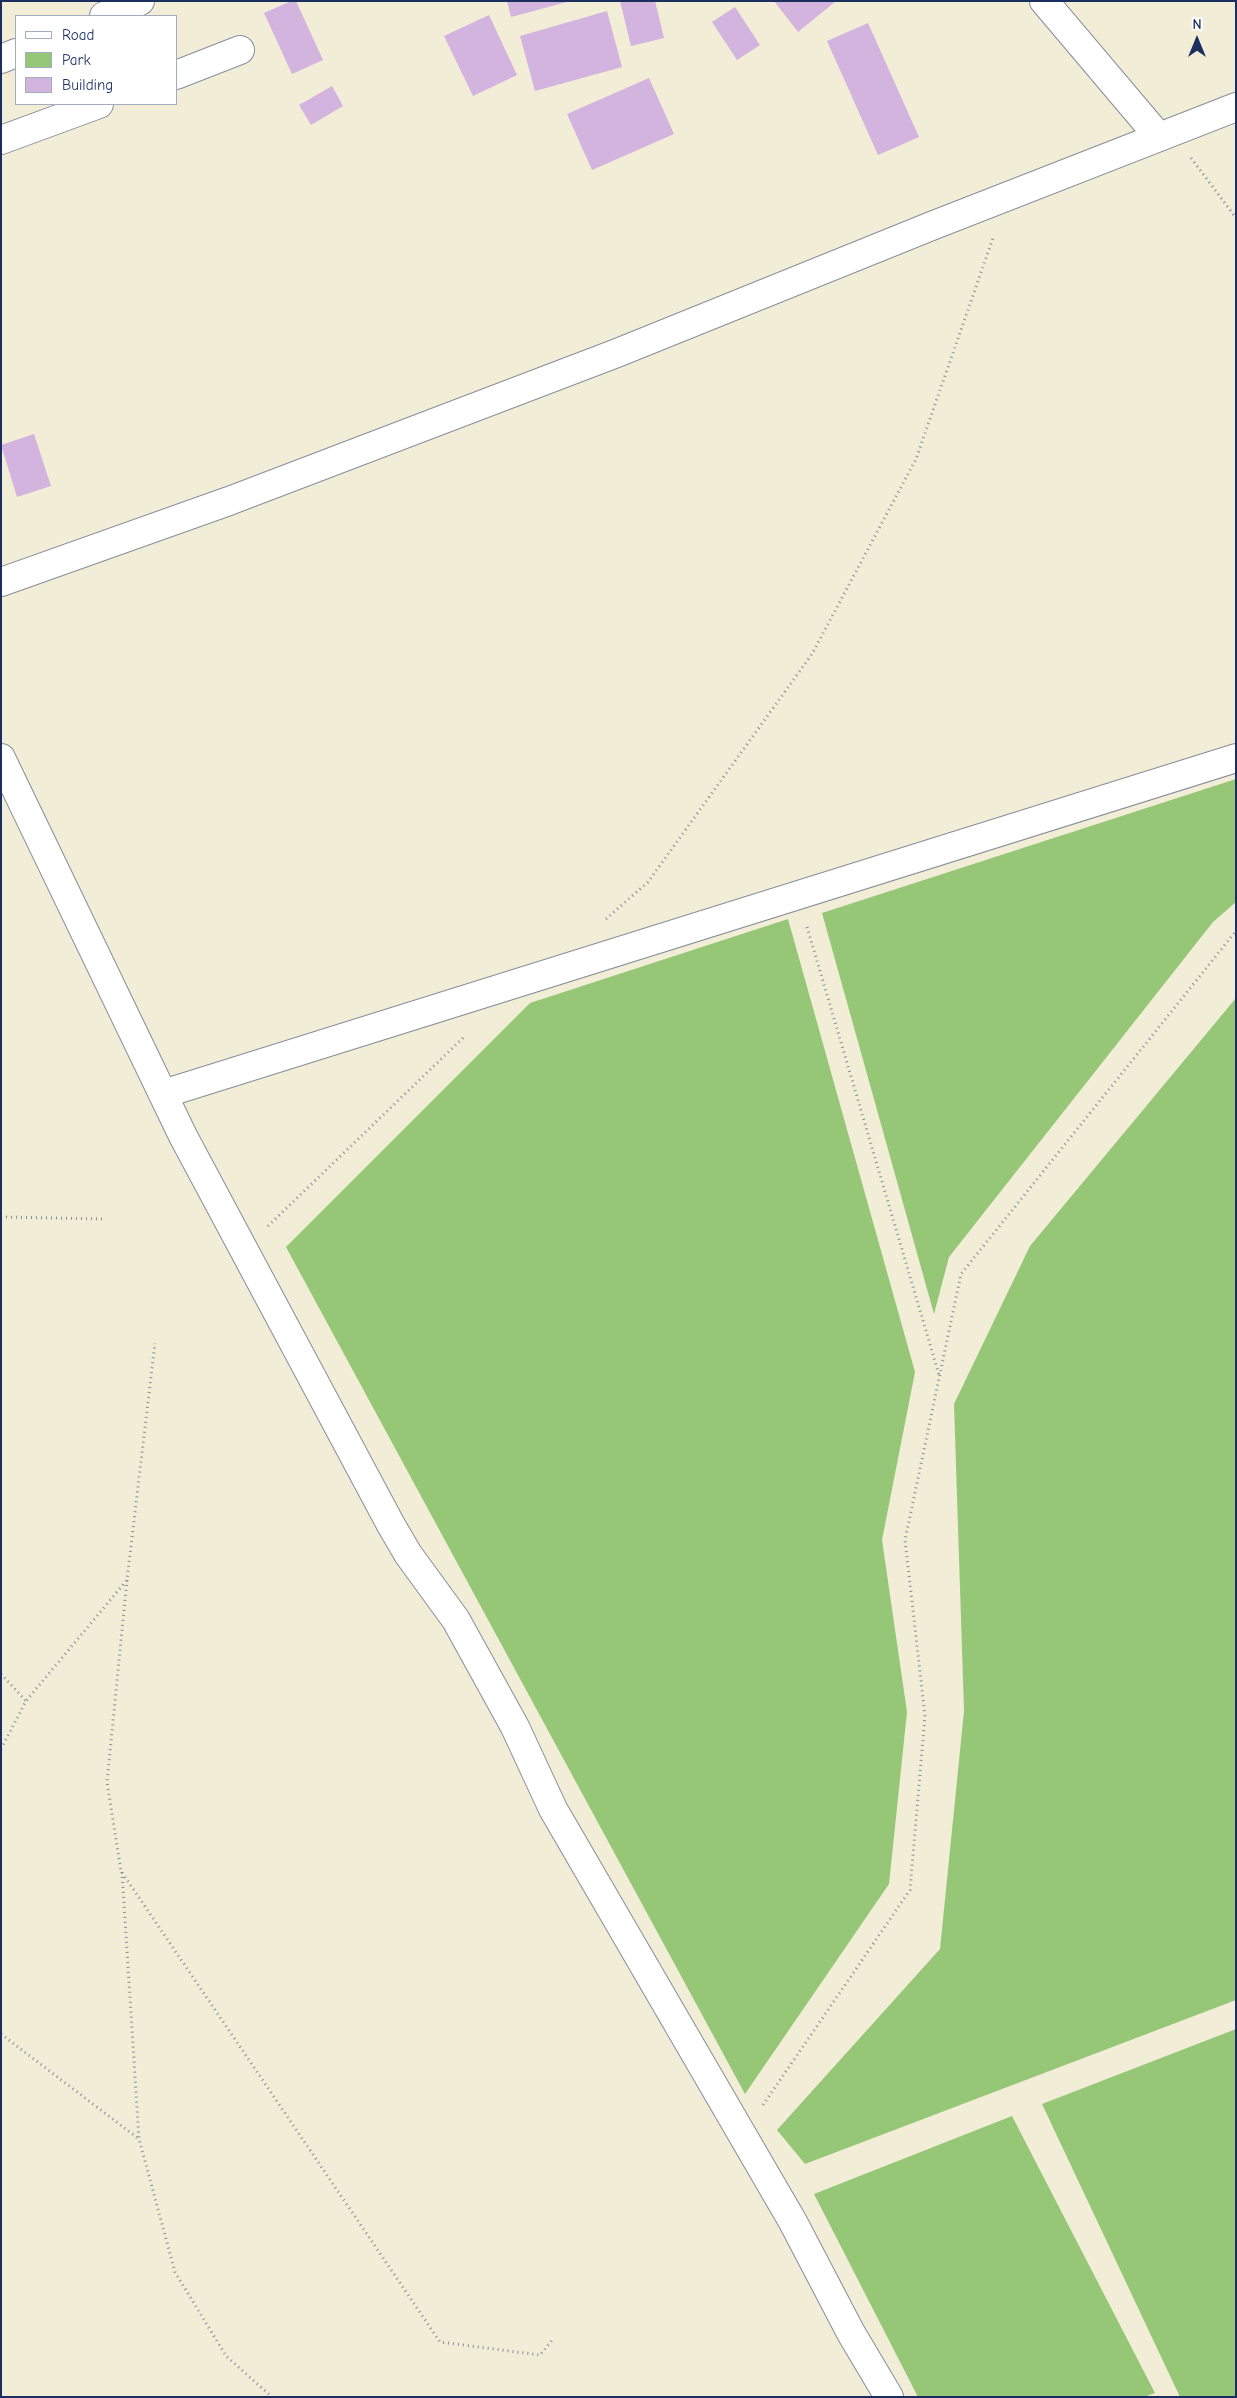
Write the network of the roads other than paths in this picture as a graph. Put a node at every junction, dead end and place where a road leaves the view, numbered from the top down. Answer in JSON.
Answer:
{"nodes":[{"id":1,"x":140,"y":1,"type":"edge"},
{"id":2,"x":1044,"y":1,"type":"edge"},
{"id":3,"x":106,"y":15,"type":"edge"},
{"id":4,"x":240,"y":50,"type":"dead end"},
{"id":5,"x":15,"y":53,"type":"edge"},
{"id":6,"x":1,"y":59,"type":"edge"},
{"id":7,"x":178,"y":73,"type":"edge"},
{"id":8,"x":96,"y":105,"type":"edge"},
{"id":9,"x":1236,"y":107,"type":"edge"},
{"id":10,"x":1165,"y":135,"type":"junction"},
{"id":11,"x":1,"y":140,"type":"edge"},
{"id":12,"x":1,"y":582,"type":"edge"},
{"id":13,"x":1,"y":758,"type":"edge"},
{"id":14,"x":1236,"y":758,"type":"edge"},
{"id":15,"x":162,"y":1094,"type":"junction"},
{"id":16,"x":889,"y":2397,"type":"edge"}],
"edges":[{"from":1,"to":3,"type":"street"},
{"from":2,"to":10,"type":"street"},
{"from":4,"to":7,"type":"street"},
{"from":5,"to":6,"type":"street"},
{"from":8,"to":11,"type":"street"},
{"from":9,"to":10,"type":"street"},
{"from":10,"to":12,"type":"street"},
{"from":13,"to":15,"type":"street"},
{"from":14,"to":15,"type":"street"},
{"from":15,"to":16,"type":"street"}]}
